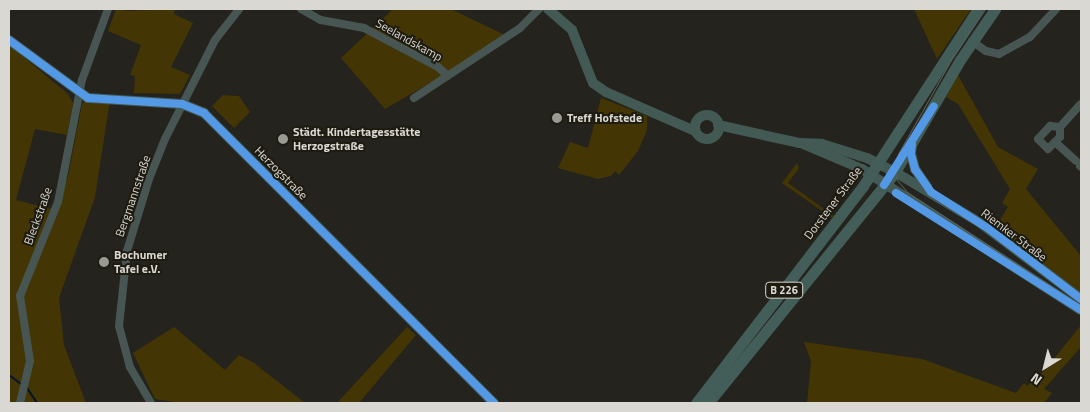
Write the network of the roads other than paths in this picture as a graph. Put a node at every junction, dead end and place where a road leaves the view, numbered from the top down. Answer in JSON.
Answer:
{"nodes":[{"id":1,"x":108,"y":9,"type":"edge"},
{"id":2,"x":239,"y":9,"type":"edge"},
{"id":3,"x":301,"y":9,"type":"edge"},
{"id":4,"x":539,"y":9,"type":"edge"},
{"id":5,"x":548,"y":9,"type":"edge"},
{"id":6,"x":978,"y":9,"type":"edge"},
{"id":7,"x":995,"y":9,"type":"edge"},
{"id":8,"x":1056,"y":9,"type":"edge"},
{"id":9,"x":9,"y":40,"type":"edge"},
{"id":10,"x":972,"y":41,"type":"junction"},
{"id":11,"x":448,"y":76,"type":"junction"},
{"id":12,"x":79,"y":94,"type":"junction"},
{"id":13,"x":414,"y":98,"type":"dead end"},
{"id":14,"x":182,"y":104,"type":"junction"},
{"id":15,"x":1081,"y":104,"type":"edge"},
{"id":16,"x":696,"y":126,"type":"junction"},
{"id":17,"x":1060,"y":127,"type":"junction"},
{"id":18,"x":717,"y":129,"type":"junction"},
{"id":19,"x":1056,"y":142,"type":"junction"},
{"id":20,"x":802,"y":143,"type":"junction"},
{"id":21,"x":912,"y":144,"type":"junction"},
{"id":22,"x":879,"y":164,"type":"junction"},
{"id":23,"x":1079,"y":165,"type":"edge"},
{"id":24,"x":895,"y":172,"type":"junction"},
{"id":25,"x":871,"y":175,"type":"junction"},
{"id":26,"x":884,"y":185,"type":"junction"},
{"id":27,"x":931,"y":192,"type":"junction"},
{"id":28,"x":1081,"y":299,"type":"edge"},
{"id":29,"x":1081,"y":310,"type":"edge"},
{"id":30,"x":20,"y":400,"type":"edge"},
{"id":31,"x":151,"y":403,"type":"edge"},
{"id":32,"x":494,"y":403,"type":"edge"},
{"id":33,"x":696,"y":403,"type":"edge"},
{"id":34,"x":708,"y":403,"type":"edge"}],
"edges":[{"from":1,"to":12,"type":"street","name":"Bleckstraße"},
{"from":2,"to":14,"type":"street","name":"Bergmannstraße"},
{"from":3,"to":11,"type":"street","name":"Seelandskamp"},
{"from":4,"to":11,"type":"street"},
{"from":5,"to":16,"type":"street"},
{"from":6,"to":22,"type":"main road","name":"Dorstener Straße","number":"B 226"},
{"from":7,"to":10,"type":"main road","name":"Dorstener Straße","number":"B 226"},
{"from":8,"to":10,"type":"street"},
{"from":9,"to":12,"type":"street","name":"Herzogstraße"},
{"from":10,"to":21,"type":"main road","name":"Dorstener Straße","number":"B 226"},
{"from":11,"to":13,"type":"street"},
{"from":12,"to":14,"type":"street","name":"Herzogstraße"},
{"from":12,"to":30,"type":"street","name":"Bleckstraße"},
{"from":14,"to":31,"type":"street","name":"Bergmannstraße"},
{"from":14,"to":32,"type":"street","name":"Herzogstraße"},
{"from":15,"to":17,"type":"street"},
{"from":16,"to":18,"type":"street"},
{"from":16,"to":18,"type":"street"},
{"from":17,"to":19,"type":"street"},
{"from":17,"to":19,"type":"street"},
{"from":18,"to":20,"type":"street","name":"Riemker Straße"},
{"from":19,"to":23,"type":"street"},
{"from":20,"to":22,"type":"street","name":"Riemker Straße"},
{"from":20,"to":25,"type":"street","name":"Riemker Straße"},
{"from":21,"to":24,"type":"main road","name":"Dorstener Straße","number":"B 226"},
{"from":21,"to":27,"type":"street"},
{"from":22,"to":24,"type":"street","name":"Riemker Straße"},
{"from":22,"to":25,"type":"main road","name":"Dorstener Straße","number":"B 226"},
{"from":24,"to":26,"type":"main road","name":"Dorstener Straße","number":"B 226"},
{"from":24,"to":27,"type":"street","name":"Riemker Straße"},
{"from":25,"to":26,"type":"street","name":"Riemker Straße"},
{"from":25,"to":33,"type":"main road","name":"Dorstener Straße","number":"B 226"},
{"from":26,"to":29,"type":"street","name":"Riemker Straße"},
{"from":26,"to":34,"type":"main road","name":"Dorstener Straße","number":"B 226"},
{"from":27,"to":28,"type":"street","name":"Riemker Straße"}]}
